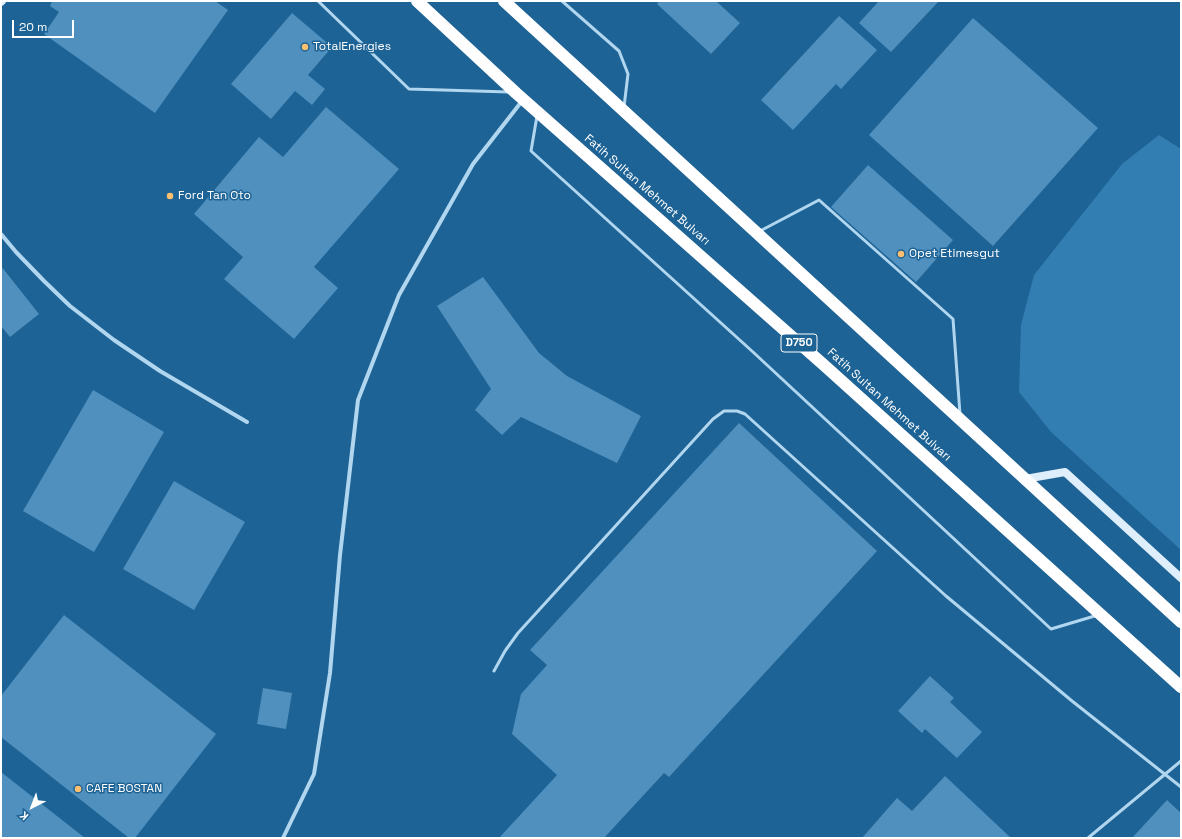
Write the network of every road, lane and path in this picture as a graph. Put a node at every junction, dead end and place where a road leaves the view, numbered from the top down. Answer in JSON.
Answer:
{"nodes":[{"id":1,"x":318,"y":1,"type":"edge"},
{"id":2,"x":417,"y":1,"type":"edge"},
{"id":3,"x":504,"y":1,"type":"edge"},
{"id":4,"x":562,"y":1,"type":"edge"},
{"id":5,"x":520,"y":96,"type":"junction"},
{"id":6,"x":623,"y":110,"type":"junction"},
{"id":7,"x":538,"y":112,"type":"junction"},
{"id":8,"x":757,"y":232,"type":"junction"},
{"id":9,"x":1,"y":234,"type":"edge"},
{"id":10,"x":960,"y":419,"type":"junction"},
{"id":11,"x":247,"y":422,"type":"dead end"},
{"id":12,"x":1025,"y":479,"type":"junction"},
{"id":13,"x":1181,"y":578,"type":"edge"},
{"id":14,"x":1101,"y":614,"type":"junction"},
{"id":15,"x":1181,"y":622,"type":"edge"},
{"id":16,"x":494,"y":671,"type":"dead end"},
{"id":17,"x":1181,"y":687,"type":"edge"},
{"id":18,"x":1181,"y":760,"type":"edge"},
{"id":19,"x":1166,"y":774,"type":"junction"},
{"id":20,"x":1181,"y":787,"type":"edge"},
{"id":21,"x":283,"y":838,"type":"edge"},
{"id":22,"x":1088,"y":838,"type":"edge"}],
"edges":[{"from":1,"to":5,"type":"lane"},
{"from":2,"to":5,"type":"highway","name":"Fatih Sultan Mehmet Bulvarı","number":"D750"},
{"from":3,"to":6,"type":"highway"},
{"from":4,"to":6,"type":"lane"},
{"from":5,"to":7,"type":"highway","name":"Fatih Sultan Mehmet Bulvarı","number":"D750"},
{"from":5,"to":21,"type":"street"},
{"from":6,"to":8,"type":"highway"},
{"from":7,"to":14,"type":"highway","name":"Fatih Sultan Mehmet Bulvarı","number":"D750"},
{"from":7,"to":14,"type":"lane"},
{"from":8,"to":10,"type":"highway"},
{"from":8,"to":10,"type":"lane"},
{"from":9,"to":11,"type":"street"},
{"from":10,"to":12,"type":"highway"},
{"from":12,"to":13,"type":"street"},
{"from":12,"to":15,"type":"highway"},
{"from":14,"to":17,"type":"highway","name":"Fatih Sultan Mehmet Bulvarı","number":"D750"},
{"from":16,"to":19,"type":"lane"},
{"from":18,"to":19,"type":"lane"},
{"from":19,"to":20,"type":"lane"},
{"from":19,"to":22,"type":"lane"}]}
